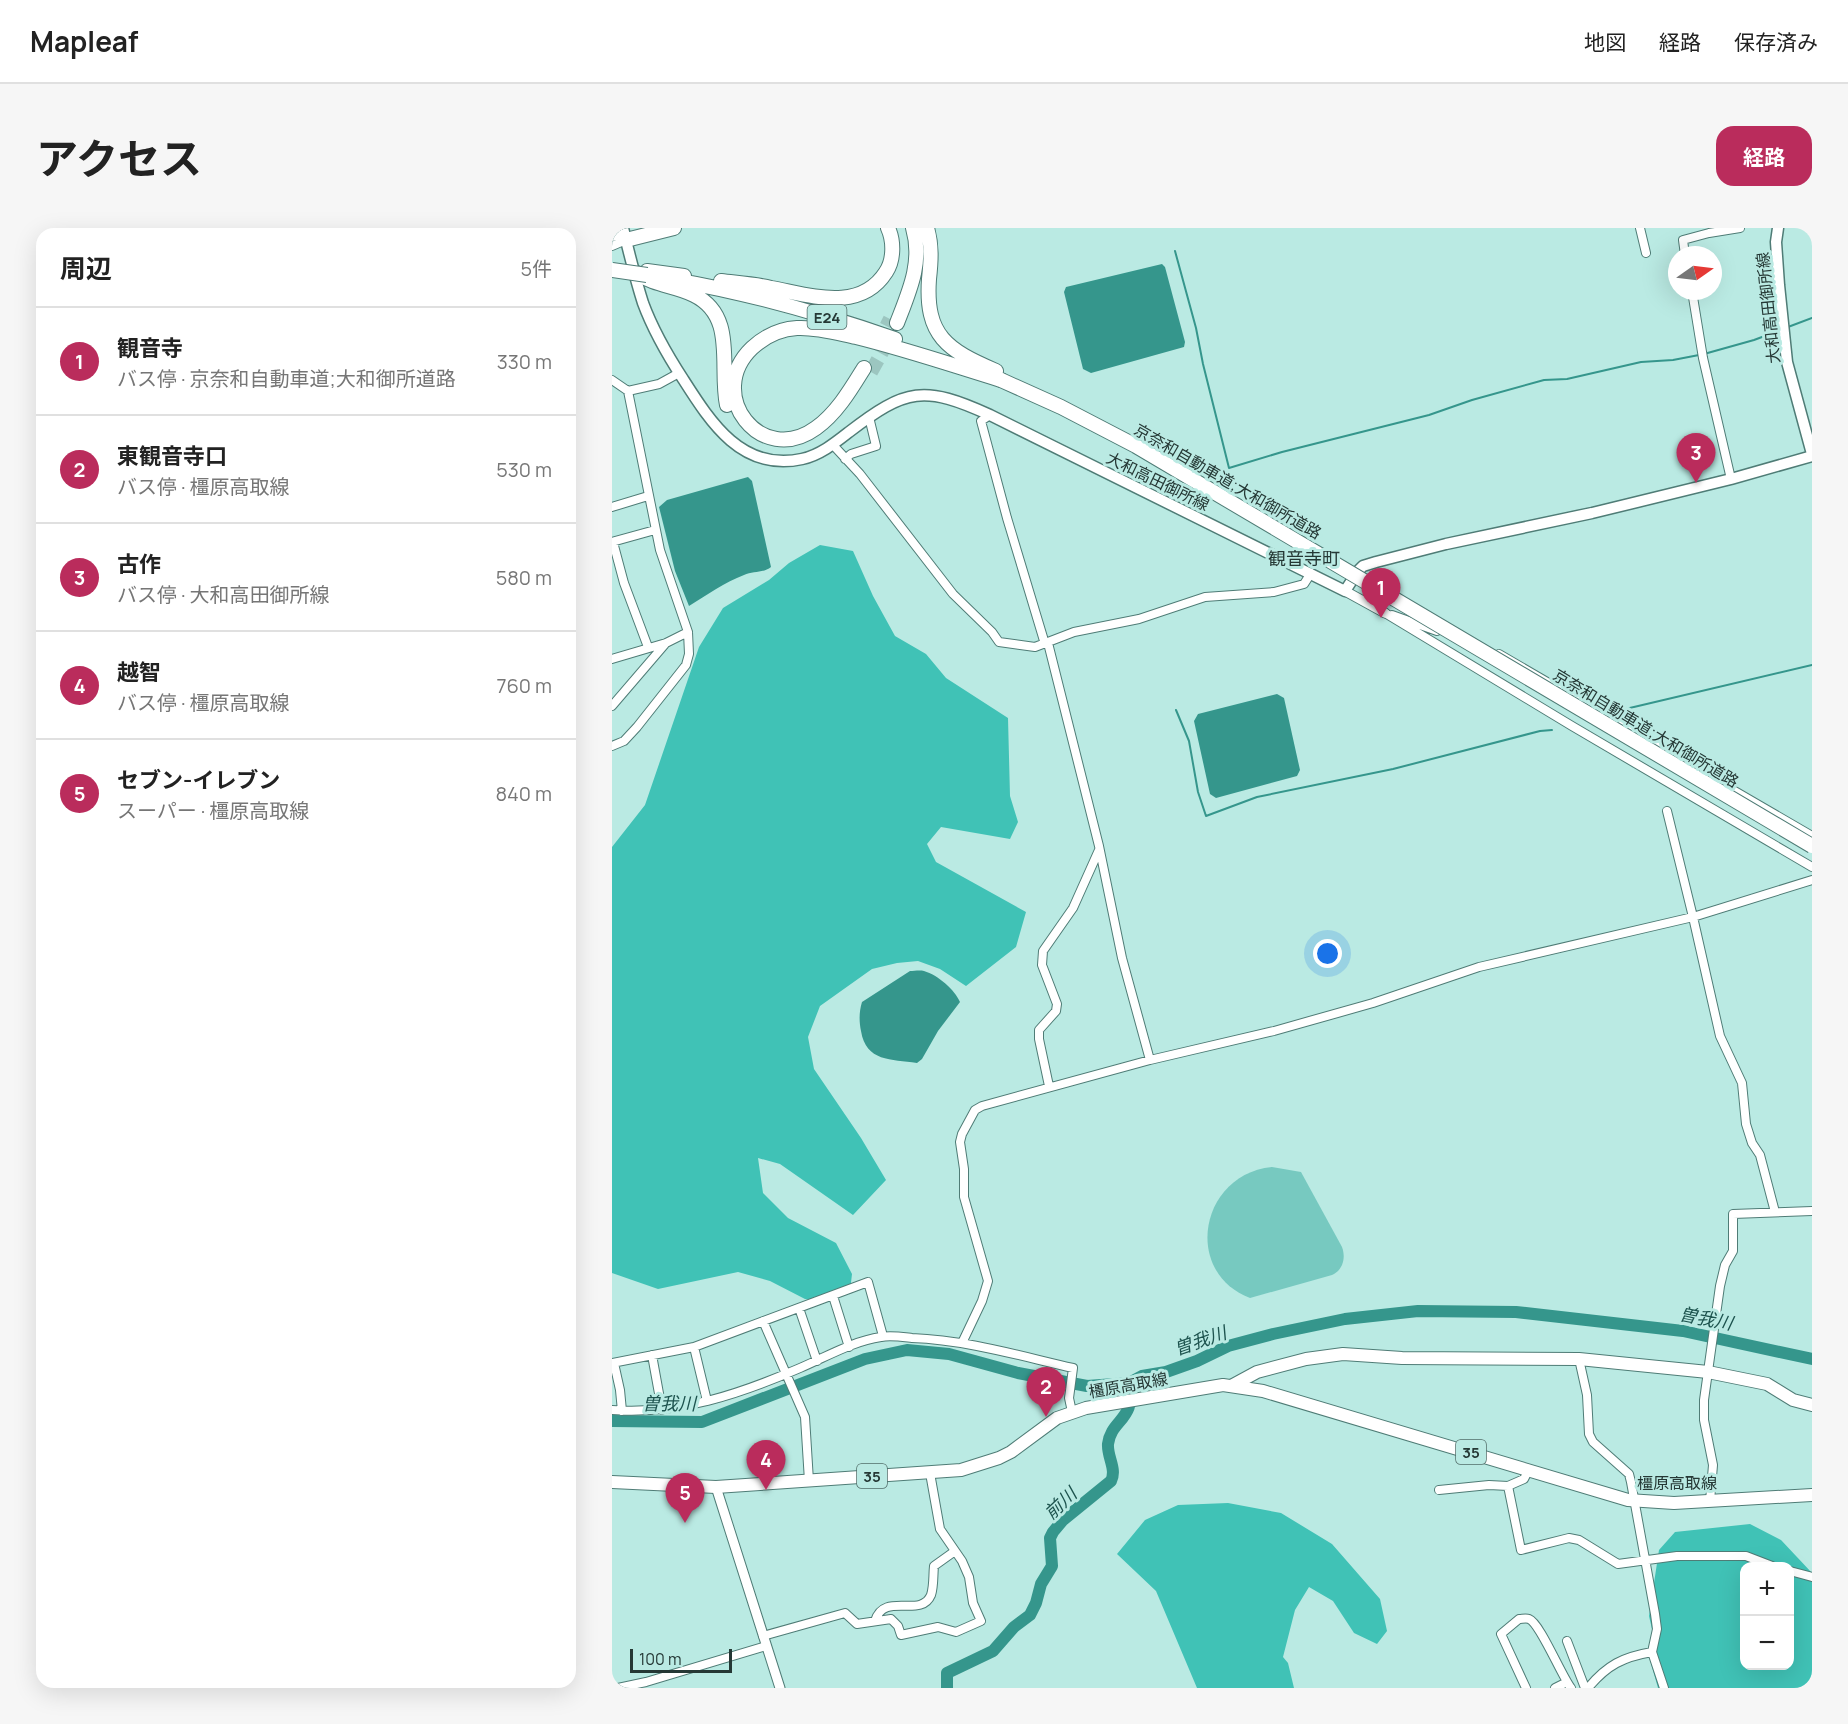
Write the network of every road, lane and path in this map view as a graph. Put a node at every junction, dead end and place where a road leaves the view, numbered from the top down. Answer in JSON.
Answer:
{"nodes":[{"id":1,"x":644,"y":228,"type":"edge"},
{"id":2,"x":674,"y":228,"type":"edge"},
{"id":3,"x":888,"y":228,"type":"edge"},
{"id":4,"x":904,"y":228,"type":"edge"},
{"id":5,"x":913,"y":228,"type":"edge"},
{"id":6,"x":927,"y":228,"type":"edge"},
{"id":7,"x":1640,"y":228,"type":"edge"},
{"id":8,"x":1740,"y":228,"type":"edge"},
{"id":9,"x":1778,"y":228,"type":"edge"},
{"id":10,"x":622,"y":234,"type":"edge"},
{"id":11,"x":612,"y":246,"type":"edge"},
{"id":12,"x":1684,"y":246,"type":"edge"},
{"id":13,"x":1646,"y":253,"type":"dead end"},
{"id":14,"x":612,"y":269,"type":"edge"},
{"id":15,"x":645,"y":276,"type":"junction"},
{"id":16,"x":1693,"y":300,"type":"edge"},
{"id":17,"x":679,"y":373,"type":"junction"},
{"id":18,"x":1003,"y":379,"type":"junction"},
{"id":19,"x":612,"y":380,"type":"edge"},
{"id":20,"x":628,"y":392,"type":"junction"},
{"id":21,"x":990,"y":415,"type":"junction"},
{"id":22,"x":869,"y":417,"type":"junction"},
{"id":23,"x":833,"y":445,"type":"junction"},
{"id":24,"x":1812,"y":455,"type":"edge"},
{"id":25,"x":845,"y":459,"type":"junction"},
{"id":26,"x":1731,"y":479,"type":"junction"},
{"id":27,"x":648,"y":496,"type":"junction"},
{"id":28,"x":612,"y":507,"type":"edge"},
{"id":29,"x":655,"y":530,"type":"junction"},
{"id":30,"x":613,"y":542,"type":"edge"},
{"id":31,"x":1311,"y":573,"type":"junction"},
{"id":32,"x":1345,"y":591,"type":"junction"},
{"id":33,"x":1385,"y":613,"type":"junction"},
{"id":34,"x":688,"y":632,"type":"junction"},
{"id":35,"x":666,"y":643,"type":"junction"},
{"id":36,"x":1047,"y":644,"type":"junction"},
{"id":37,"x":648,"y":647,"type":"junction"},
{"id":38,"x":612,"y":659,"type":"edge"},
{"id":39,"x":612,"y":706,"type":"edge"},
{"id":40,"x":613,"y":748,"type":"edge"},
{"id":41,"x":1667,"y":811,"type":"dead end"},
{"id":42,"x":1812,"y":836,"type":"edge"},
{"id":43,"x":1812,"y":846,"type":"edge"},
{"id":44,"x":1100,"y":850,"type":"junction"},
{"id":45,"x":1812,"y":867,"type":"edge"},
{"id":46,"x":1812,"y":880,"type":"edge"},
{"id":47,"x":1693,"y":916,"type":"junction"},
{"id":48,"x":1150,"y":1060,"type":"junction"},
{"id":49,"x":1049,"y":1086,"type":"junction"},
{"id":50,"x":1812,"y":1211,"type":"edge"},
{"id":51,"x":1775,"y":1212,"type":"junction"},
{"id":52,"x":833,"y":1296,"type":"junction"},
{"id":53,"x":799,"y":1308,"type":"junction"},
{"id":54,"x":763,"y":1321,"type":"junction"},
{"id":55,"x":883,"y":1336,"type":"junction"},
{"id":56,"x":962,"y":1343,"type":"junction"},
{"id":57,"x":694,"y":1347,"type":"junction"},
{"id":58,"x":849,"y":1347,"type":"junction"},
{"id":59,"x":652,"y":1355,"type":"junction"},
{"id":60,"x":1579,"y":1359,"type":"junction"},
{"id":61,"x":817,"y":1361,"type":"junction"},
{"id":62,"x":613,"y":1363,"type":"edge"},
{"id":63,"x":1708,"y":1372,"type":"junction"},
{"id":64,"x":787,"y":1375,"type":"junction"},
{"id":65,"x":1233,"y":1385,"type":"junction"},
{"id":66,"x":707,"y":1401,"type":"junction"},
{"id":67,"x":1812,"y":1405,"type":"edge"},
{"id":68,"x":612,"y":1410,"type":"edge"},
{"id":69,"x":662,"y":1410,"type":"junction"},
{"id":70,"x":621,"y":1411,"type":"junction"},
{"id":71,"x":1072,"y":1412,"type":"junction"},
{"id":72,"x":1529,"y":1469,"type":"junction"},
{"id":73,"x":930,"y":1473,"type":"junction"},
{"id":74,"x":809,"y":1480,"type":"junction"},
{"id":75,"x":612,"y":1482,"type":"edge"},
{"id":76,"x":1508,"y":1486,"type":"junction"},
{"id":77,"x":716,"y":1487,"type":"junction"},
{"id":78,"x":1439,"y":1490,"type":"dead end"},
{"id":79,"x":1812,"y":1496,"type":"edge"},
{"id":80,"x":1634,"y":1500,"type":"junction"},
{"id":81,"x":1710,"y":1501,"type":"junction"},
{"id":82,"x":955,"y":1551,"type":"junction"},
{"id":83,"x":1645,"y":1560,"type":"junction"},
{"id":84,"x":1762,"y":1562,"type":"edge"},
{"id":85,"x":1794,"y":1572,"type":"edge"},
{"id":86,"x":1812,"y":1577,"type":"edge"},
{"id":87,"x":875,"y":1621,"type":"junction"},
{"id":88,"x":763,"y":1636,"type":"junction"},
{"id":89,"x":1567,"y":1641,"type":"dead end"},
{"id":90,"x":766,"y":1646,"type":"junction"},
{"id":91,"x":1652,"y":1652,"type":"junction"},
{"id":92,"x":1569,"y":1685,"type":"edge"},
{"id":93,"x":618,"y":1688,"type":"edge"},
{"id":94,"x":780,"y":1688,"type":"edge"},
{"id":95,"x":1526,"y":1688,"type":"edge"},
{"id":96,"x":1555,"y":1688,"type":"edge"},
{"id":97,"x":1586,"y":1688,"type":"edge"},
{"id":98,"x":1664,"y":1688,"type":"edge"}],
"edges":[{"from":1,"to":10,"type":"highway"},
{"from":2,"to":10,"type":"highway"},
{"from":3,"to":15,"type":"highway"},
{"from":4,"to":5,"type":"highway"},
{"from":6,"to":18,"type":"highway"},
{"from":7,"to":13,"type":"street"},
{"from":8,"to":12,"type":"street"},
{"from":9,"to":24,"type":"main road","name":"大和高田御所線"},
{"from":10,"to":11,"type":"street"},
{"from":10,"to":17,"type":"main road","name":"大和高田御所線"},
{"from":14,"to":15,"type":"highway","name":"京奈和自動車道;大和御所道路","number":"E24","bridge":true},
{"from":15,"to":18,"type":"highway","name":"京奈和自動車道;大和御所道路","number":"E24"},
{"from":15,"to":18,"type":"highway"},
{"from":16,"to":26,"type":"street"},
{"from":17,"to":20,"type":"street"},
{"from":17,"to":23,"type":"main road","name":"大和高田御所線"},
{"from":18,"to":43,"type":"highway","name":"京奈和自動車道;大和御所道路","number":"E24","bridge":true},
{"from":19,"to":20,"type":"street"},
{"from":20,"to":27,"type":"street"},
{"from":21,"to":22,"type":"main road","name":"大和高田御所線"},
{"from":21,"to":31,"type":"main road","name":"大和高田御所線"},
{"from":21,"to":36,"type":"street"},
{"from":22,"to":23,"type":"main road","name":"大和高田御所線"},
{"from":22,"to":25,"type":"street"},
{"from":23,"to":25,"type":"street"},
{"from":24,"to":26,"type":"main road","name":"大和高田御所線"},
{"from":25,"to":36,"type":"street"},
{"from":26,"to":32,"type":"main road","name":"大和高田御所線"},
{"from":27,"to":28,"type":"street"},
{"from":27,"to":29,"type":"street"},
{"from":29,"to":30,"type":"street"},
{"from":29,"to":34,"type":"street"},
{"from":30,"to":37,"type":"street"},
{"from":31,"to":32,"type":"main road","name":"大和高田御所線"},
{"from":31,"to":36,"type":"street"},
{"from":32,"to":33,"type":"street"},
{"from":33,"to":42,"type":"street"},
{"from":33,"to":45,"type":"street"},
{"from":34,"to":35,"type":"street"},
{"from":34,"to":40,"type":"street"},
{"from":35,"to":37,"type":"street"},
{"from":35,"to":39,"type":"street"},
{"from":36,"to":44,"type":"street"},
{"from":37,"to":38,"type":"street"},
{"from":41,"to":47,"type":"street"},
{"from":44,"to":48,"type":"street"},
{"from":44,"to":49,"type":"street"},
{"from":46,"to":47,"type":"street"},
{"from":47,"to":48,"type":"street"},
{"from":47,"to":51,"type":"street"},
{"from":48,"to":49,"type":"street"},
{"from":49,"to":56,"type":"street"},
{"from":50,"to":51,"type":"street"},
{"from":51,"to":63,"type":"street"},
{"from":52,"to":53,"type":"street"},
{"from":52,"to":55,"type":"street"},
{"from":52,"to":58,"type":"street"},
{"from":53,"to":54,"type":"street"},
{"from":53,"to":61,"type":"street"},
{"from":54,"to":57,"type":"street"},
{"from":54,"to":64,"type":"street"},
{"from":55,"to":56,"type":"street"},
{"from":55,"to":58,"type":"street"},
{"from":56,"to":71,"type":"street"},
{"from":57,"to":59,"type":"street"},
{"from":57,"to":66,"type":"street"},
{"from":58,"to":61,"type":"street"},
{"from":59,"to":62,"type":"street"},
{"from":59,"to":69,"type":"street"},
{"from":60,"to":63,"type":"main road","name":"橿原高取線","number":"35"},
{"from":60,"to":65,"type":"main road","name":"橿原高取線","number":"35"},
{"from":60,"to":80,"type":"street"},
{"from":61,"to":64,"type":"street"},
{"from":62,"to":70,"type":"street"},
{"from":63,"to":67,"type":"main road","name":"橿原高取線","number":"35"},
{"from":63,"to":81,"type":"street"},
{"from":64,"to":66,"type":"street"},
{"from":64,"to":74,"type":"street"},
{"from":65,"to":71,"type":"main road","name":"橿原高取線","number":"35"},
{"from":65,"to":72,"type":"main road","name":"橿原高取線","number":"35"},
{"from":66,"to":69,"type":"street"},
{"from":68,"to":70,"type":"street"},
{"from":69,"to":70,"type":"street"},
{"from":71,"to":73,"type":"main road","name":"橿原高取線","number":"35"},
{"from":72,"to":76,"type":"street"},
{"from":72,"to":80,"type":"main road","name":"橿原高取線","number":"35"},
{"from":73,"to":74,"type":"main road","name":"橿原高取線","number":"35"},
{"from":73,"to":82,"type":"street"},
{"from":74,"to":77,"type":"main road","name":"橿原高取線","number":"35"},
{"from":75,"to":77,"type":"main road","name":"橿原高取線","number":"35"},
{"from":76,"to":78,"type":"street"},
{"from":76,"to":83,"type":"street"},
{"from":77,"to":88,"type":"street"},
{"from":79,"to":81,"type":"main road","name":"橿原高取線","number":"35"},
{"from":80,"to":81,"type":"main road","name":"橿原高取線","number":"35"},
{"from":80,"to":83,"type":"street"},
{"from":82,"to":87,"type":"street"},
{"from":82,"to":87,"type":"street"},
{"from":83,"to":84,"type":"street"},
{"from":83,"to":91,"type":"street"},
{"from":85,"to":86,"type":"street"},
{"from":87,"to":88,"type":"street"},
{"from":88,"to":90,"type":"street"},
{"from":89,"to":97,"type":"street"},
{"from":90,"to":93,"type":"street"},
{"from":90,"to":94,"type":"street"},
{"from":91,"to":97,"type":"street"},
{"from":91,"to":98,"type":"street"},
{"from":92,"to":95,"type":"street"},
{"from":92,"to":96,"type":"street"}]}
